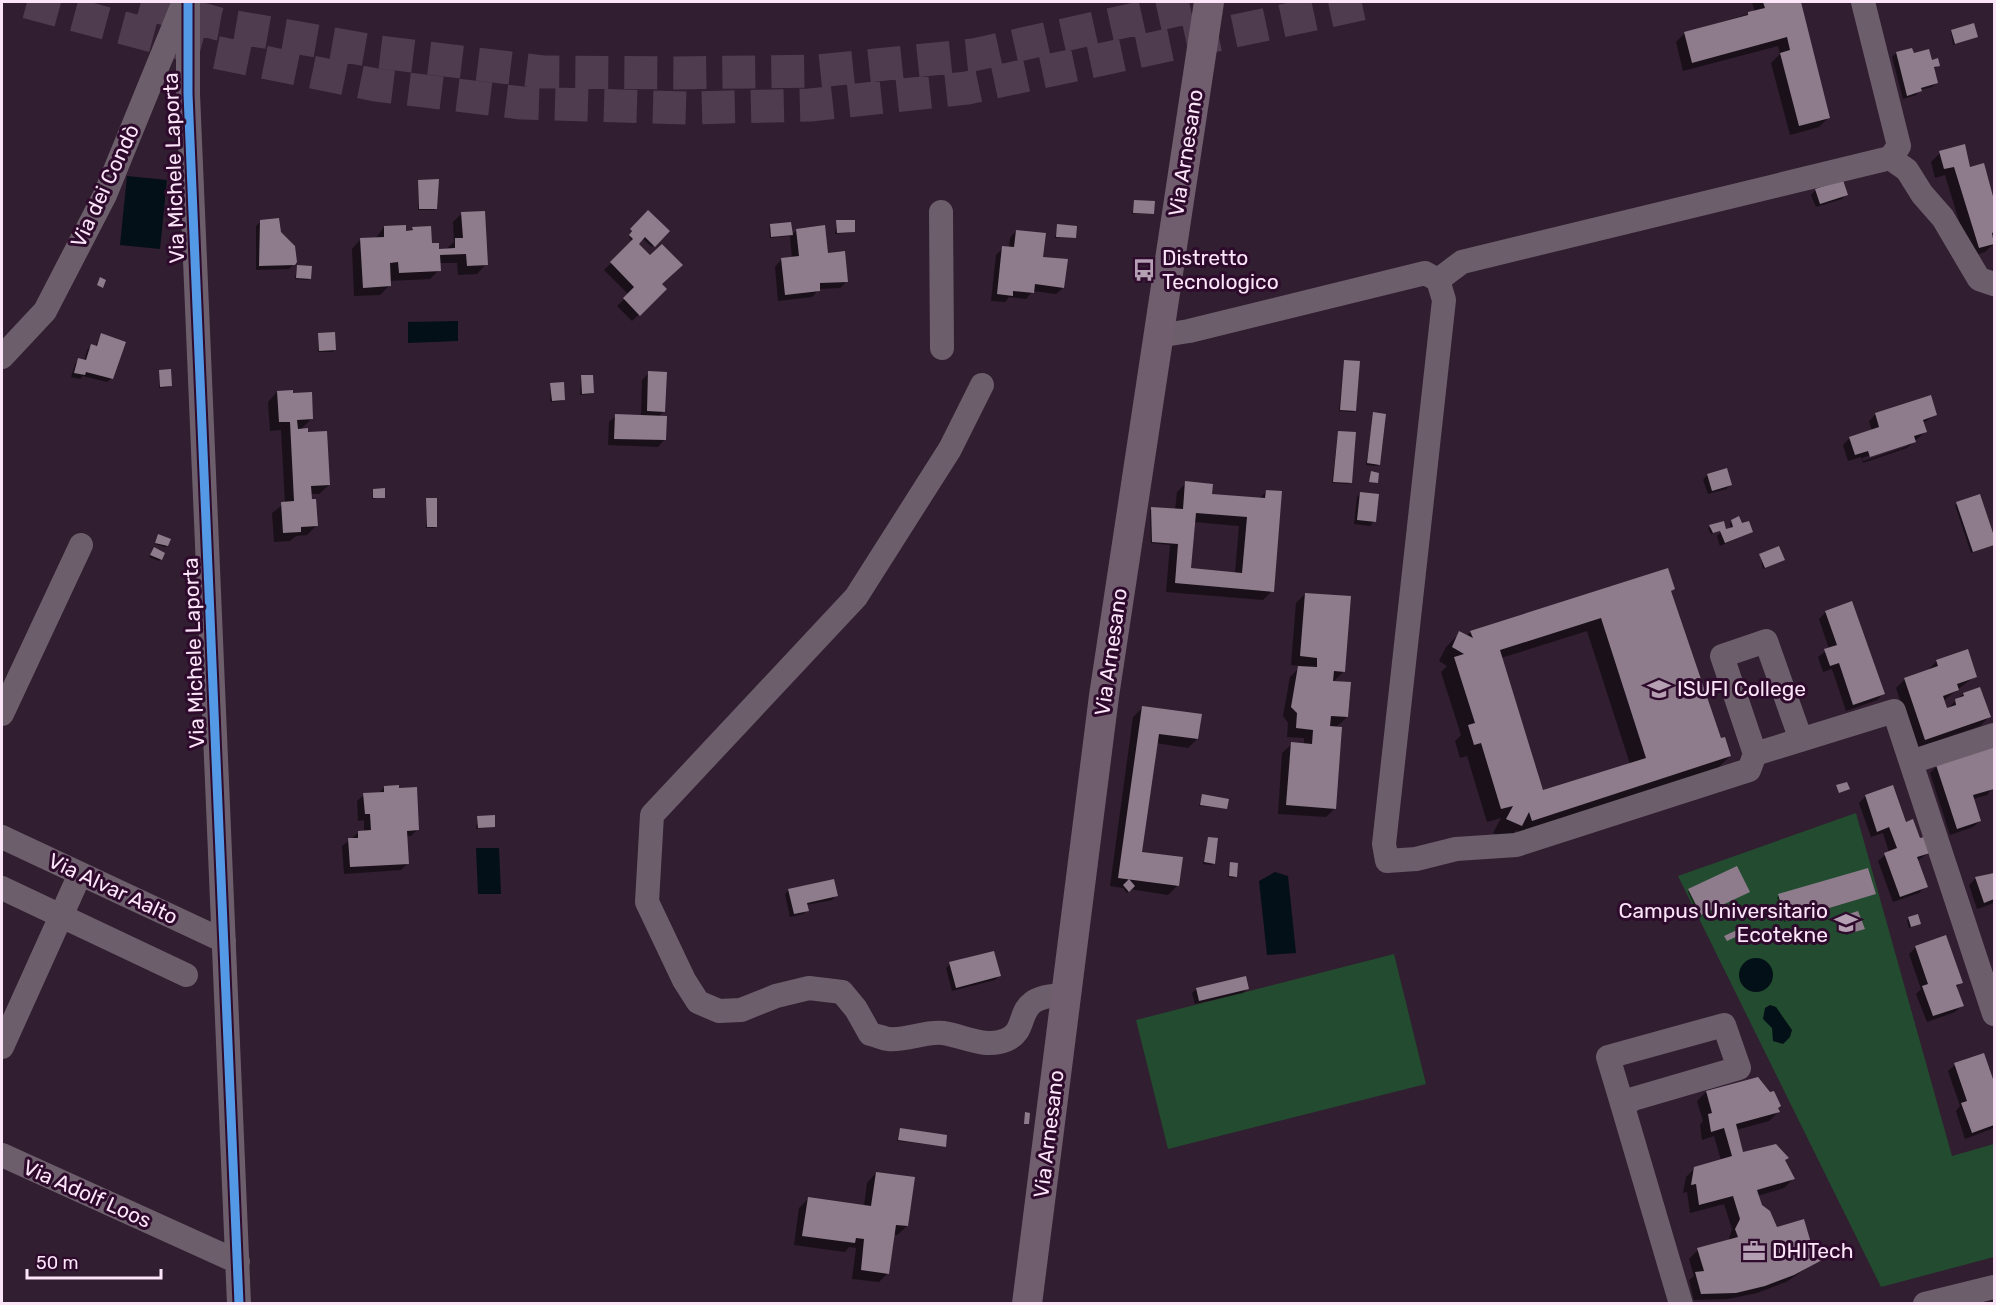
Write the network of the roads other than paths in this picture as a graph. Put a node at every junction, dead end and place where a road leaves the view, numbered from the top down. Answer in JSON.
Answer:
{"nodes":[{"id":1,"x":186,"y":2,"type":"edge"},
{"id":2,"x":1209,"y":2,"type":"edge"},
{"id":3,"x":1863,"y":2,"type":"edge"},
{"id":4,"x":1890,"y":158,"type":"junction"},
{"id":5,"x":941,"y":212,"type":"dead end"},
{"id":6,"x":1438,"y":280,"type":"junction"},
{"id":7,"x":1995,"y":284,"type":"edge"},
{"id":8,"x":1158,"y":336,"type":"junction"},
{"id":9,"x":942,"y":348,"type":"dead end"},
{"id":10,"x":2,"y":357,"type":"edge"},
{"id":11,"x":982,"y":385,"type":"dead end"},
{"id":12,"x":81,"y":544,"type":"dead end"},
{"id":13,"x":2,"y":714,"type":"edge"},
{"id":14,"x":1995,"y":735,"type":"edge"},
{"id":15,"x":1801,"y":740,"type":"junction"},
{"id":16,"x":1755,"y":754,"type":"junction"},
{"id":17,"x":1911,"y":762,"type":"junction"},
{"id":18,"x":2,"y":837,"type":"edge"},
{"id":19,"x":80,"y":874,"type":"junction"},
{"id":20,"x":2,"y":888,"type":"edge"},
{"id":21,"x":61,"y":916,"type":"junction"},
{"id":22,"x":224,"y":941,"type":"junction"},
{"id":23,"x":186,"y":975,"type":"dead end"},
{"id":24,"x":1066,"y":995,"type":"junction"},
{"id":25,"x":1995,"y":1014,"type":"edge"},
{"id":26,"x":2,"y":1047,"type":"edge"},
{"id":27,"x":1623,"y":1107,"type":"junction"},
{"id":28,"x":2,"y":1155,"type":"edge"},
{"id":29,"x":238,"y":1262,"type":"junction"},
{"id":30,"x":1995,"y":1287,"type":"edge"},
{"id":31,"x":239,"y":1304,"type":"edge"},
{"id":32,"x":1027,"y":1304,"type":"edge"},
{"id":33,"x":1681,"y":1304,"type":"edge"},
{"id":34,"x":1924,"y":1304,"type":"edge"}],
"edges":[{"from":1,"to":10,"type":"street","name":"Via dei Condò"},
{"from":1,"to":22,"type":"street","name":"Via Michele Laporta"},
{"from":2,"to":8,"type":"main road","name":"Via Arnesano"},
{"from":3,"to":4,"type":"street"},
{"from":4,"to":6,"type":"street"},
{"from":4,"to":7,"type":"street"},
{"from":5,"to":9,"type":"street"},
{"from":6,"to":8,"type":"street"},
{"from":6,"to":16,"type":"street"},
{"from":8,"to":24,"type":"main road","name":"Via Arnesano"},
{"from":11,"to":24,"type":"street"},
{"from":12,"to":13,"type":"street"},
{"from":14,"to":17,"type":"street"},
{"from":15,"to":16,"type":"street"},
{"from":15,"to":16,"type":"street"},
{"from":15,"to":17,"type":"street"},
{"from":17,"to":25,"type":"street"},
{"from":18,"to":19,"type":"street","name":"Via Alvar Aalto"},
{"from":19,"to":21,"type":"street"},
{"from":19,"to":22,"type":"street","name":"Via Alvar Aalto"},
{"from":20,"to":21,"type":"street"},
{"from":21,"to":23,"type":"street"},
{"from":21,"to":26,"type":"street"},
{"from":22,"to":29,"type":"street","name":"Via Michele Laporta"},
{"from":24,"to":32,"type":"main road","name":"Via Arnesano"},
{"from":27,"to":27,"type":"street"},
{"from":27,"to":33,"type":"street"},
{"from":28,"to":29,"type":"street","name":"Via Adolf Loos"},
{"from":29,"to":31,"type":"street","name":"Via Michele Laporta"},
{"from":30,"to":34,"type":"street"}]}
